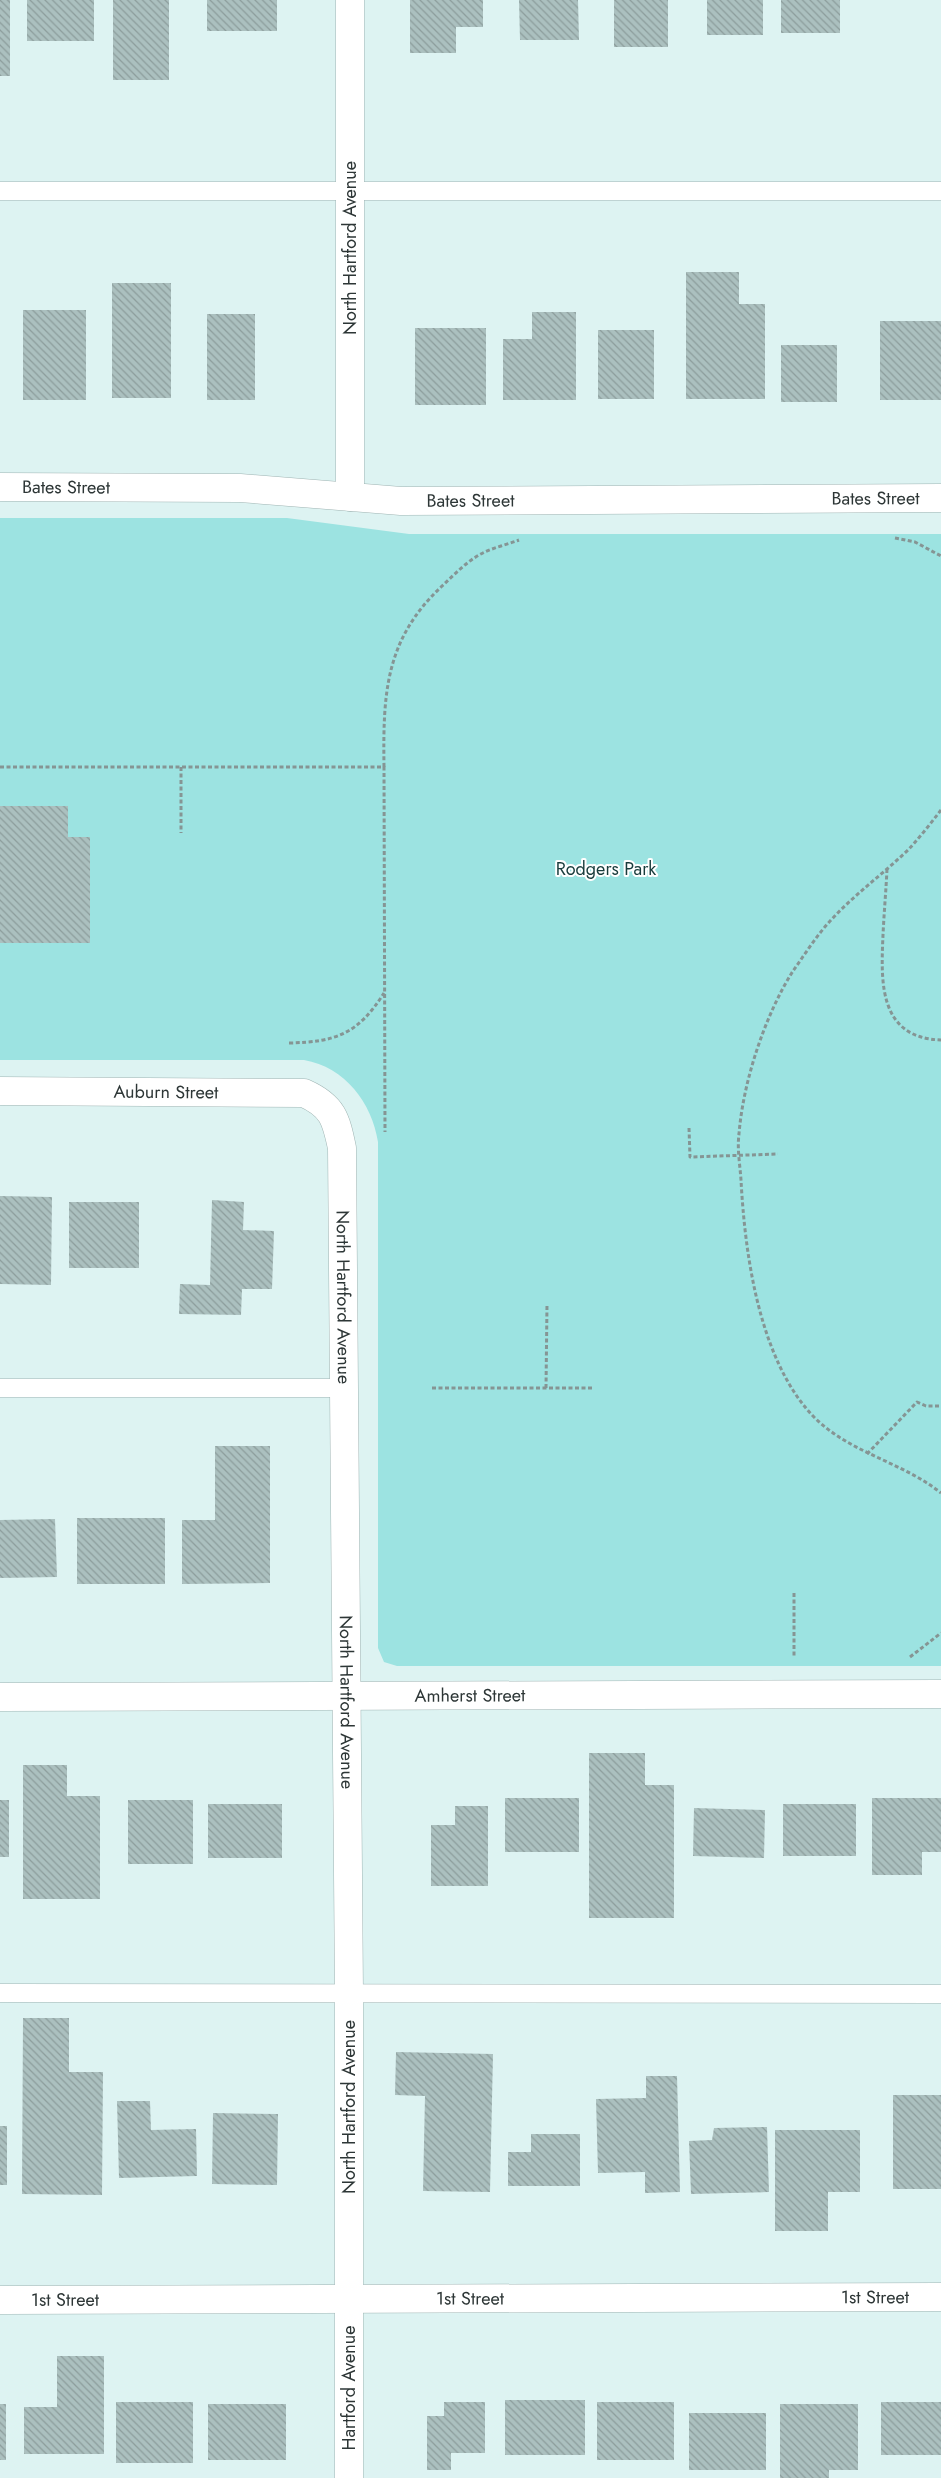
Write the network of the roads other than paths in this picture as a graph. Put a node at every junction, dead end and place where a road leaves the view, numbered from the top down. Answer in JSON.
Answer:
{"nodes":[{"id":1,"x":350,"y":0,"type":"edge"},
{"id":2,"x":0,"y":191,"type":"edge"},
{"id":3,"x":941,"y":191,"type":"edge"},
{"id":4,"x":350,"y":192,"type":"junction"},
{"id":5,"x":0,"y":487,"type":"edge"},
{"id":6,"x":350,"y":497,"type":"junction"},
{"id":7,"x":941,"y":498,"type":"edge"},
{"id":8,"x":0,"y":1091,"type":"edge"},
{"id":9,"x":328,"y":1107,"type":"joint"},
{"id":10,"x":0,"y":1388,"type":"edge"},
{"id":11,"x":343,"y":1388,"type":"junction"},
{"id":12,"x":941,"y":1694,"type":"edge"},
{"id":13,"x":0,"y":1697,"type":"edge"},
{"id":14,"x":345,"y":1697,"type":"junction"},
{"id":15,"x":0,"y":1993,"type":"edge"},
{"id":16,"x":349,"y":1994,"type":"junction"},
{"id":17,"x":941,"y":1994,"type":"edge"},
{"id":18,"x":941,"y":2296,"type":"edge"},
{"id":19,"x":349,"y":2299,"type":"junction"},
{"id":20,"x":0,"y":2300,"type":"edge"},
{"id":21,"x":349,"y":2478,"type":"edge"}],
"edges":[{"from":1,"to":4,"type":"street","name":"North Hartford Avenue"},
{"from":2,"to":4,"type":"lane"},
{"from":3,"to":4,"type":"lane"},
{"from":4,"to":6,"type":"street","name":"North Hartford Avenue"},
{"from":5,"to":6,"type":"street","name":"Bates Street"},
{"from":6,"to":7,"type":"street","name":"Bates Street"},
{"from":8,"to":9,"type":"street","name":"Auburn Street"},
{"from":9,"to":11,"type":"street","name":"North Hartford Avenue"},
{"from":10,"to":11,"type":"lane"},
{"from":11,"to":14,"type":"street","name":"North Hartford Avenue"},
{"from":12,"to":14,"type":"street","name":"Amherst Street"},
{"from":13,"to":14,"type":"street","name":"Amherst Street"},
{"from":14,"to":16,"type":"street","name":"North Hartford Avenue"},
{"from":15,"to":16,"type":"lane"},
{"from":16,"to":17,"type":"lane"},
{"from":16,"to":19,"type":"street","name":"North Hartford Avenue"},
{"from":18,"to":19,"type":"street","name":"1st Street"},
{"from":19,"to":20,"type":"street","name":"1st Street"},
{"from":19,"to":21,"type":"street","name":"Hartford Avenue"}]}
